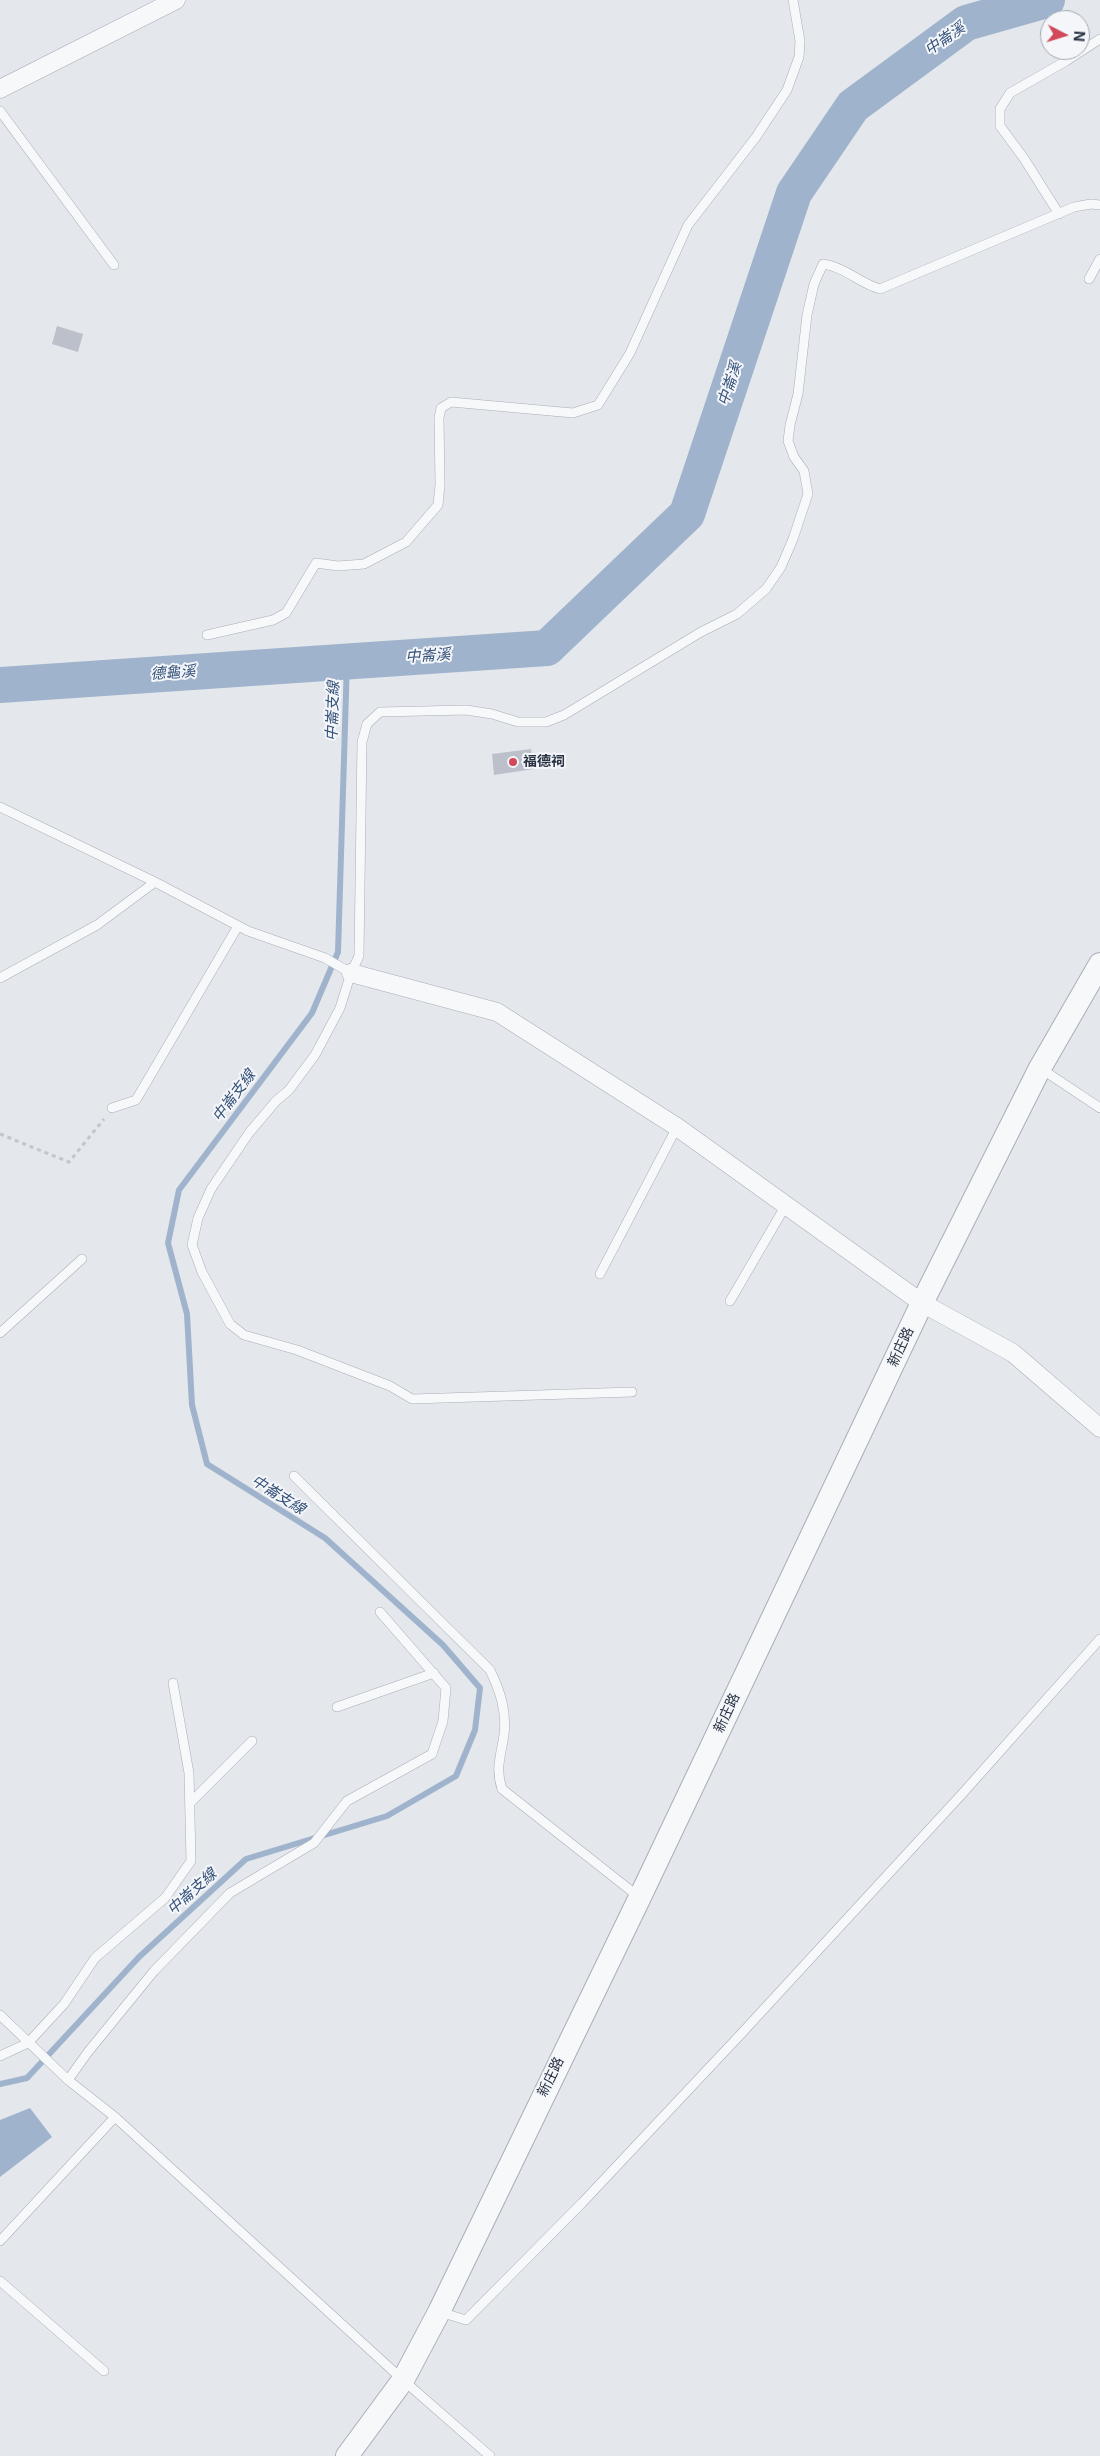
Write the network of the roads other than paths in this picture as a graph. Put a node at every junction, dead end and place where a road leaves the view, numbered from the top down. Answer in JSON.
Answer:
{"nodes":[{"id":1,"x":176,"y":0,"type":"edge"},
{"id":2,"x":793,"y":0,"type":"edge"},
{"id":3,"x":1100,"y":39,"type":"edge"},
{"id":4,"x":0,"y":89,"type":"edge"},
{"id":5,"x":0,"y":112,"type":"edge"},
{"id":6,"x":1100,"y":205,"type":"edge"},
{"id":7,"x":1059,"y":214,"type":"junction"},
{"id":8,"x":1100,"y":259,"type":"edge"},
{"id":9,"x":114,"y":265,"type":"dead end"},
{"id":10,"x":1089,"y":279,"type":"dead end"},
{"id":11,"x":207,"y":635,"type":"dead end"},
{"id":12,"x":0,"y":807,"type":"edge"},
{"id":13,"x":154,"y":882,"type":"junction"},
{"id":14,"x":238,"y":926,"type":"junction"},
{"id":15,"x":1100,"y":964,"type":"edge"},
{"id":16,"x":351,"y":973,"type":"junction"},
{"id":17,"x":0,"y":978,"type":"edge"},
{"id":18,"x":1040,"y":1068,"type":"junction"},
{"id":19,"x":112,"y":1108,"type":"road end"},
{"id":20,"x":1100,"y":1108,"type":"edge"},
{"id":21,"x":677,"y":1127,"type":"junction"},
{"id":22,"x":786,"y":1205,"type":"junction"},
{"id":23,"x":82,"y":1259,"type":"dead end"},
{"id":24,"x":600,"y":1274,"type":"dead end"},
{"id":25,"x":730,"y":1301,"type":"dead end"},
{"id":26,"x":922,"y":1303,"type":"junction"},
{"id":27,"x":0,"y":1333,"type":"edge"},
{"id":28,"x":632,"y":1392,"type":"dead end"},
{"id":29,"x":1100,"y":1428,"type":"edge"},
{"id":30,"x":294,"y":1476,"type":"dead end"},
{"id":31,"x":380,"y":1612,"type":"dead end"},
{"id":32,"x":1100,"y":1639,"type":"edge"},
{"id":33,"x":434,"y":1673,"type":"junction"},
{"id":34,"x":173,"y":1683,"type":"dead end"},
{"id":35,"x":337,"y":1707,"type":"dead end"},
{"id":36,"x":252,"y":1741,"type":"dead end"},
{"id":37,"x":190,"y":1803,"type":"junction"},
{"id":38,"x":640,"y":1897,"type":"junction"},
{"id":39,"x":0,"y":2014,"type":"edge"},
{"id":40,"x":28,"y":2043,"type":"junction"},
{"id":41,"x":0,"y":2056,"type":"edge"},
{"id":42,"x":68,"y":2080,"type":"junction"},
{"id":43,"x":115,"y":2117,"type":"junction"},
{"id":44,"x":0,"y":2241,"type":"edge"},
{"id":45,"x":0,"y":2281,"type":"edge"},
{"id":46,"x":439,"y":2312,"type":"junction"},
{"id":47,"x":104,"y":2370,"type":"dead end"},
{"id":48,"x":402,"y":2380,"type":"junction"},
{"id":49,"x":347,"y":2456,"type":"edge"},
{"id":50,"x":490,"y":2456,"type":"edge"}],
"edges":[{"from":1,"to":4,"type":"street"},
{"from":2,"to":11,"type":"lane"},
{"from":3,"to":7,"type":"lane"},
{"from":5,"to":9,"type":"lane"},
{"from":6,"to":7,"type":"lane"},
{"from":7,"to":16,"type":"lane"},
{"from":8,"to":10,"type":"lane"},
{"from":12,"to":13,"type":"lane"},
{"from":13,"to":14,"type":"lane"},
{"from":13,"to":17,"type":"lane"},
{"from":14,"to":16,"type":"lane"},
{"from":14,"to":19,"type":"lane"},
{"from":15,"to":18,"type":"street","name":"新庄路"},
{"from":16,"to":21,"type":"street"},
{"from":16,"to":28,"type":"lane"},
{"from":18,"to":20,"type":"lane"},
{"from":18,"to":26,"type":"street","name":"新庄路"},
{"from":21,"to":22,"type":"street"},
{"from":21,"to":24,"type":"lane"},
{"from":22,"to":25,"type":"lane"},
{"from":22,"to":26,"type":"street"},
{"from":23,"to":27,"type":"lane"},
{"from":26,"to":29,"type":"street"},
{"from":26,"to":38,"type":"street","name":"新庄路"},
{"from":30,"to":38,"type":"lane"},
{"from":31,"to":33,"type":"lane"},
{"from":32,"to":46,"type":"lane"},
{"from":33,"to":35,"type":"lane"},
{"from":33,"to":42,"type":"lane"},
{"from":34,"to":37,"type":"lane"},
{"from":36,"to":37,"type":"lane"},
{"from":37,"to":40,"type":"lane"},
{"from":38,"to":46,"type":"street","name":"新庄路"},
{"from":39,"to":40,"type":"lane"},
{"from":40,"to":41,"type":"lane"},
{"from":40,"to":42,"type":"lane"},
{"from":42,"to":43,"type":"lane"},
{"from":43,"to":44,"type":"lane"},
{"from":43,"to":48,"type":"lane"},
{"from":45,"to":47,"type":"lane"},
{"from":46,"to":48,"type":"street","name":"新庄路"},
{"from":48,"to":49,"type":"street","name":"新庄路"},
{"from":48,"to":50,"type":"lane"}]}
